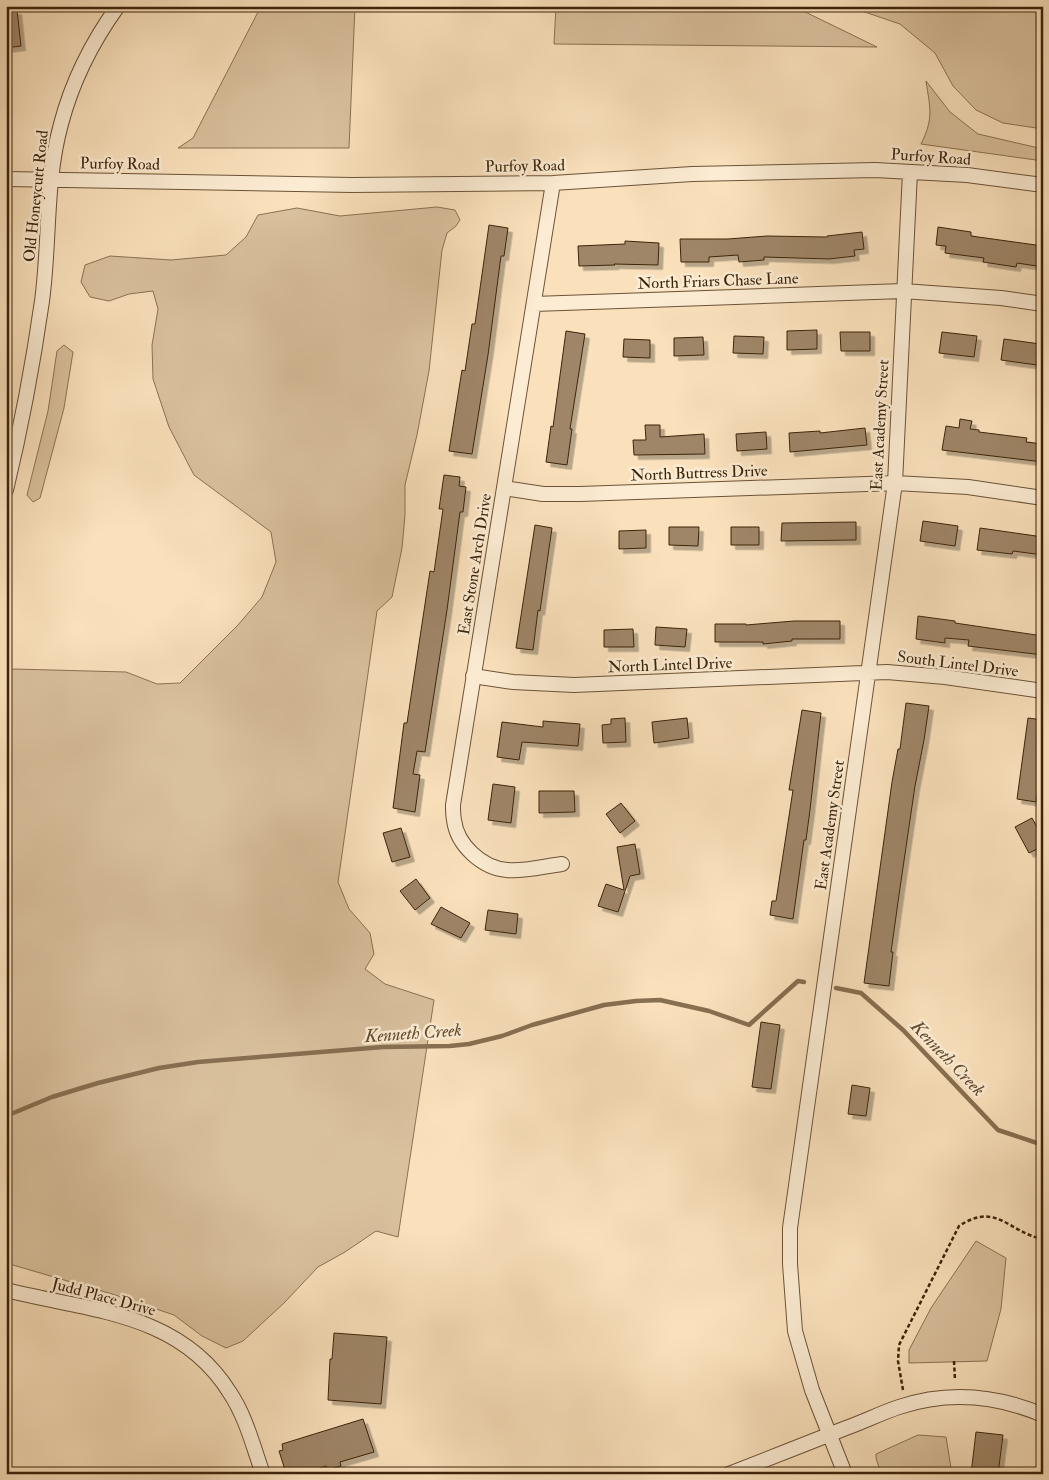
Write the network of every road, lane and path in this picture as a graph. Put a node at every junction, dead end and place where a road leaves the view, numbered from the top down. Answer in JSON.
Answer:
{"nodes":[{"id":1,"x":118,"y":6,"type":"edge"},
{"id":2,"x":910,"y":172,"type":"junction"},
{"id":3,"x":6,"y":179,"type":"edge"},
{"id":4,"x":52,"y":179,"type":"junction"},
{"id":5,"x":553,"y":183,"type":"junction"},
{"id":6,"x":1043,"y":185,"type":"edge"},
{"id":7,"x":903,"y":291,"type":"junction"},
{"id":8,"x":534,"y":304,"type":"junction"},
{"id":9,"x":1043,"y":304,"type":"edge"},
{"id":10,"x":894,"y":483,"type":"junction"},
{"id":11,"x":504,"y":488,"type":"junction"},
{"id":12,"x":6,"y":490,"type":"edge"},
{"id":13,"x":1043,"y":498,"type":"edge"},
{"id":14,"x":868,"y":672,"type":"junction"},
{"id":15,"x":474,"y":676,"type":"junction"},
{"id":16,"x":1043,"y":691,"type":"edge"},
{"id":17,"x":562,"y":864,"type":"dead end"},
{"id":18,"x":1043,"y":1239,"type":"edge"},
{"id":19,"x":6,"y":1290,"type":"edge"},
{"id":20,"x":954,"y":1362,"type":"dead end"},
{"id":21,"x":955,"y":1380,"type":"dead end"},
{"id":22,"x":903,"y":1390,"type":"dead end"},
{"id":23,"x":1043,"y":1415,"type":"edge"},
{"id":24,"x":830,"y":1434,"type":"junction"},
{"id":25,"x":262,"y":1474,"type":"edge"},
{"id":26,"x":729,"y":1474,"type":"edge"},
{"id":27,"x":845,"y":1474,"type":"edge"}],
"edges":[{"from":1,"to":4,"type":"street","name":"Old Honeycutt Road"},
{"from":2,"to":5,"type":"street","name":"Purfoy Road"},
{"from":2,"to":6,"type":"street","name":"Purfoy Road"},
{"from":2,"to":7,"type":"street","name":"East Academy Street"},
{"from":3,"to":4,"type":"street","name":"Purfoy Road"},
{"from":4,"to":5,"type":"street","name":"Purfoy Road"},
{"from":4,"to":12,"type":"street","name":"Old Honeycutt Road"},
{"from":5,"to":8,"type":"street","name":"East Stone Arch Drive"},
{"from":7,"to":8,"type":"street","name":"North Friars Chase Lane"},
{"from":7,"to":9,"type":"street","name":"North Friars Chase Lane"},
{"from":7,"to":10,"type":"street","name":"East Academy Street"},
{"from":8,"to":11,"type":"street","name":"East Stone Arch Drive"},
{"from":10,"to":11,"type":"street","name":"North Buttress Drive"},
{"from":10,"to":13,"type":"street","name":"North Buttress Drive"},
{"from":10,"to":14,"type":"street","name":"East Academy Street"},
{"from":11,"to":15,"type":"street","name":"East Stone Arch Drive"},
{"from":14,"to":15,"type":"street","name":"North Lintel Drive"},
{"from":14,"to":16,"type":"street","name":"South Lintel Drive"},
{"from":14,"to":24,"type":"street","name":"East Academy Street"},
{"from":15,"to":17,"type":"street","name":"East Stone Arch Drive"},
{"from":18,"to":22,"type":"path"},
{"from":19,"to":25,"type":"street","name":"Judd Place Drive"},
{"from":20,"to":21,"type":"path"},
{"from":23,"to":24,"type":"street"},
{"from":24,"to":26,"type":"street"},
{"from":24,"to":27,"type":"street","name":"East Academy Street"}]}
